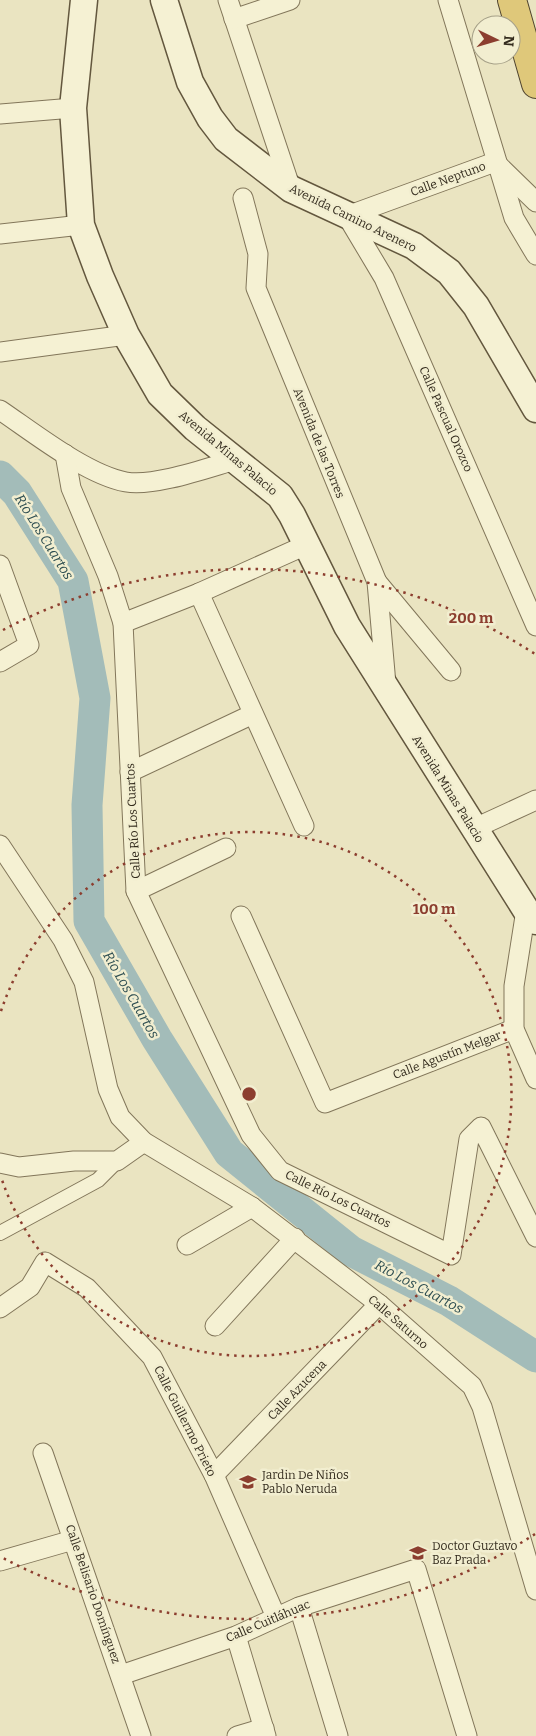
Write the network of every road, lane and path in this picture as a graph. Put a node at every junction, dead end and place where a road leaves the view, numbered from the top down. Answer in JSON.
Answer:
{"nodes":[{"id":1,"x":84,"y":0,"type":"edge"},
{"id":2,"x":164,"y":0,"type":"edge"},
{"id":3,"x":228,"y":0,"type":"edge"},
{"id":4,"x":290,"y":0,"type":"edge"},
{"id":5,"x":448,"y":0,"type":"edge"},
{"id":6,"x":512,"y":0,"type":"edge"},
{"id":7,"x":234,"y":20,"type":"junction"},
{"id":8,"x":536,"y":84,"type":"edge"},
{"id":9,"x":73,"y":108,"type":"junction"},
{"id":10,"x":0,"y":114,"type":"edge"},
{"id":11,"x":495,"y":162,"type":"junction"},
{"id":12,"x":291,"y":189,"type":"junction"},
{"id":13,"x":243,"y":198,"type":"dead end"},
{"id":14,"x":536,"y":202,"type":"edge"},
{"id":15,"x":347,"y":216,"type":"junction"},
{"id":16,"x":81,"y":225,"type":"junction"},
{"id":17,"x":0,"y":234,"type":"edge"},
{"id":18,"x":536,"y":255,"type":"edge"},
{"id":19,"x":126,"y":335,"type":"junction"},
{"id":20,"x":0,"y":352,"type":"edge"},
{"id":21,"x":536,"y":409,"type":"edge"},
{"id":22,"x":0,"y":410,"type":"edge"},
{"id":23,"x":65,"y":454,"type":"junction"},
{"id":24,"x":235,"y":460,"type":"junction"},
{"id":25,"x":306,"y":544,"type":"junction"},
{"id":26,"x":0,"y":566,"type":"edge"},
{"id":27,"x":377,"y":582,"type":"junction"},
{"id":28,"x":199,"y":593,"type":"junction"},
{"id":29,"x":122,"y":623,"type":"junction"},
{"id":30,"x":536,"y":626,"type":"edge"},
{"id":31,"x":0,"y":662,"type":"edge"},
{"id":32,"x":451,"y":672,"type":"dead end"},
{"id":33,"x":387,"y":690,"type":"junction"},
{"id":34,"x":253,"y":714,"type":"junction"},
{"id":35,"x":130,"y":772,"type":"junction"},
{"id":36,"x":536,"y":800,"type":"edge"},
{"id":37,"x":304,"y":826,"type":"dead end"},
{"id":38,"x":473,"y":829,"type":"junction"},
{"id":39,"x":0,"y":845,"type":"edge"},
{"id":40,"x":226,"y":848,"type":"dead end"},
{"id":41,"x":136,"y":891,"type":"junction"},
{"id":42,"x":531,"y":915,"type":"edge"},
{"id":43,"x":241,"y":916,"type":"dead end"},
{"id":44,"x":514,"y":1029,"type":"junction"},
{"id":45,"x":536,"y":1079,"type":"edge"},
{"id":46,"x":144,"y":1142,"type":"junction"},
{"id":47,"x":117,"y":1161,"type":"junction"},
{"id":48,"x":0,"y":1162,"type":"edge"},
{"id":49,"x":252,"y":1206,"type":"junction"},
{"id":50,"x":0,"y":1233,"type":"edge"},
{"id":51,"x":536,"y":1237,"type":"edge"},
{"id":52,"x":295,"y":1238,"type":"junction"},
{"id":53,"x":187,"y":1245,"type":"dead end"},
{"id":54,"x":379,"y":1304,"type":"junction"},
{"id":55,"x":0,"y":1308,"type":"edge"},
{"id":56,"x":215,"y":1326,"type":"dead end"},
{"id":57,"x":43,"y":1453,"type":"dead end"},
{"id":58,"x":214,"y":1475,"type":"junction"},
{"id":59,"x":74,"y":1540,"type":"junction"},
{"id":60,"x":0,"y":1561,"type":"edge"},
{"id":61,"x":536,"y":1590,"type":"edge"},
{"id":62,"x":299,"y":1607,"type":"junction"},
{"id":63,"x":276,"y":1617,"type":"junction"},
{"id":64,"x":236,"y":1636,"type":"junction"},
{"id":65,"x":121,"y":1675,"type":"junction"},
{"id":66,"x":265,"y":1732,"type":"edge"},
{"id":67,"x":141,"y":1736,"type":"edge"},
{"id":68,"x":237,"y":1736,"type":"edge"},
{"id":69,"x":338,"y":1736,"type":"edge"},
{"id":70,"x":468,"y":1736,"type":"edge"}],
"edges":[{"from":1,"to":9,"type":"main road","name":"Avenida Minas Palacio"},
{"from":2,"to":12,"type":"main road","name":"Avenida Camino Arenero"},
{"from":3,"to":7,"type":"street"},
{"from":4,"to":7,"type":"street"},
{"from":5,"to":11,"type":"street"},
{"from":6,"to":8,"type":"highway"},
{"from":7,"to":12,"type":"street"},
{"from":9,"to":10,"type":"street"},
{"from":9,"to":16,"type":"main road","name":"Avenida Minas Palacio"},
{"from":11,"to":14,"type":"street","name":"Calle Neptuno"},
{"from":11,"to":15,"type":"street","name":"Calle Neptuno"},
{"from":11,"to":18,"type":"street"},
{"from":12,"to":15,"type":"main road","name":"Avenida Camino Arenero"},
{"from":13,"to":27,"type":"street","name":"Avenida de las Torres"},
{"from":15,"to":21,"type":"main road","name":"Avenida Camino Arenero"},
{"from":15,"to":30,"type":"street","name":"Calle Pascual Orozco"},
{"from":16,"to":17,"type":"street"},
{"from":16,"to":19,"type":"main road","name":"Avenida Minas Palacio"},
{"from":19,"to":20,"type":"street"},
{"from":19,"to":24,"type":"main road","name":"Avenida Minas Palacio"},
{"from":22,"to":23,"type":"street"},
{"from":23,"to":24,"type":"street"},
{"from":23,"to":29,"type":"street","name":"Calle Río Los Cuartos"},
{"from":24,"to":25,"type":"main road","name":"Avenida Minas Palacio"},
{"from":25,"to":28,"type":"street"},
{"from":25,"to":33,"type":"main road","name":"Avenida Minas Palacio"},
{"from":26,"to":31,"type":"street"},
{"from":27,"to":32,"type":"street"},
{"from":27,"to":33,"type":"street","name":"Avenida de las Torres"},
{"from":28,"to":29,"type":"street"},
{"from":28,"to":34,"type":"street"},
{"from":29,"to":35,"type":"street","name":"Calle Río Los Cuartos"},
{"from":33,"to":38,"type":"main road","name":"Avenida Minas Palacio"},
{"from":34,"to":35,"type":"street"},
{"from":34,"to":37,"type":"street"},
{"from":35,"to":41,"type":"street","name":"Calle Río Los Cuartos"},
{"from":36,"to":38,"type":"street"},
{"from":38,"to":42,"type":"main road","name":"Avenida Minas Palacio"},
{"from":39,"to":46,"type":"street"},
{"from":40,"to":41,"type":"street"},
{"from":41,"to":51,"type":"street","name":"Calle Río Los Cuartos"},
{"from":42,"to":44,"type":"street","name":"Calle Agustín Melgar"},
{"from":43,"to":44,"type":"street","name":"Calle Agustín Melgar"},
{"from":44,"to":45,"type":"street"},
{"from":46,"to":47,"type":"street"},
{"from":46,"to":49,"type":"street","name":"Calle Saturno"},
{"from":47,"to":48,"type":"street"},
{"from":47,"to":50,"type":"street"},
{"from":49,"to":52,"type":"street","name":"Calle Saturno"},
{"from":49,"to":53,"type":"street"},
{"from":52,"to":54,"type":"street","name":"Calle Saturno"},
{"from":52,"to":56,"type":"street"},
{"from":54,"to":58,"type":"street","name":"Calle Azucena"},
{"from":54,"to":61,"type":"street","name":"Calle Saturno"},
{"from":55,"to":58,"type":"street","name":"Calle Guillermo Prieto"},
{"from":57,"to":59,"type":"street","name":"Calle Belisario Domínguez"},
{"from":58,"to":63,"type":"street","name":"Calle Guillermo Prieto"},
{"from":59,"to":60,"type":"street"},
{"from":59,"to":65,"type":"street","name":"Calle Belisario Domínguez"},
{"from":62,"to":63,"type":"street","name":"Calle Cuitláhuac"},
{"from":62,"to":69,"type":"street"},
{"from":62,"to":70,"type":"street","name":"Calle Cuitláhuac"},
{"from":63,"to":64,"type":"street","name":"Calle Cuitláhuac"},
{"from":64,"to":65,"type":"street","name":"Calle Cuitláhuac"},
{"from":64,"to":66,"type":"street"},
{"from":65,"to":67,"type":"street","name":"Calle Belisario Domínguez"},
{"from":66,"to":68,"type":"street"}]}
